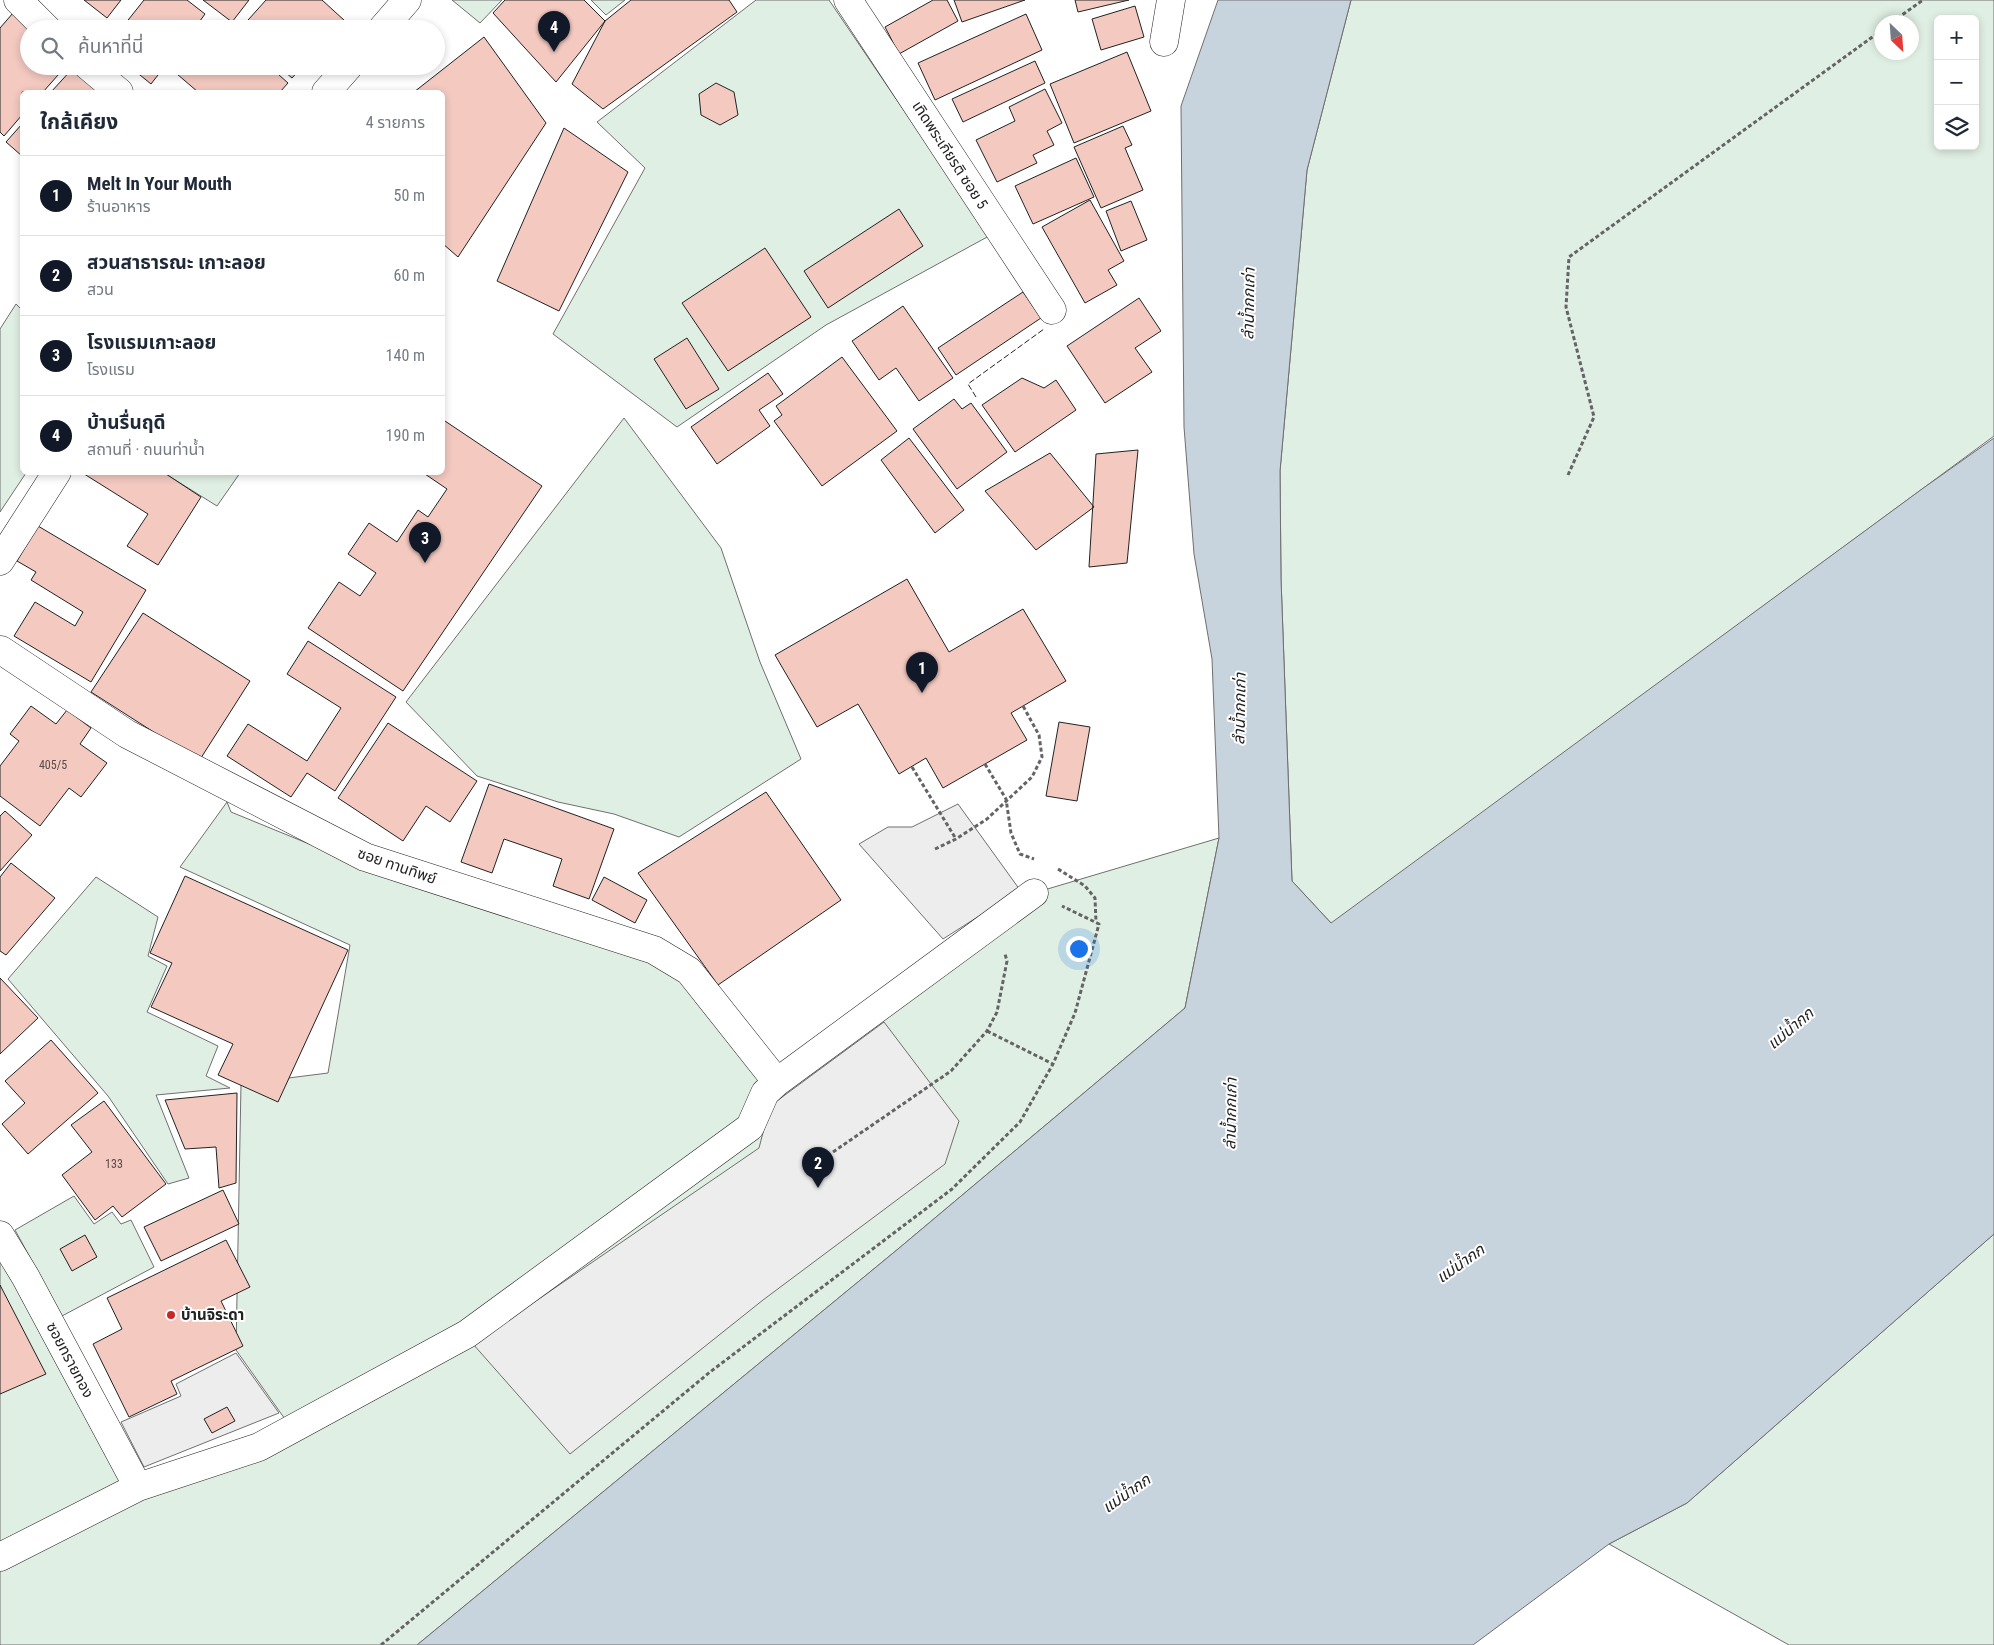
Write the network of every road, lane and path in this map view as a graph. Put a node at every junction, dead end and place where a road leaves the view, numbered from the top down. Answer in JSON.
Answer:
{"nodes":[{"id":1,"x":18,"y":0,"type":"edge"},
{"id":2,"x":407,"y":0,"type":"edge"},
{"id":3,"x":848,"y":0,"type":"edge"},
{"id":4,"x":1171,"y":0,"type":"edge"},
{"id":5,"x":1923,"y":0,"type":"edge"},
{"id":6,"x":1902,"y":15,"type":"edge"},
{"id":7,"x":38,"y":20,"type":"edge"},
{"id":8,"x":390,"y":20,"type":"edge"},
{"id":9,"x":1874,"y":36,"type":"edge"},
{"id":10,"x":1164,"y":42,"type":"dead end"},
{"id":11,"x":99,"y":75,"type":"edge"},
{"id":12,"x":341,"y":75,"type":"edge"},
{"id":13,"x":117,"y":90,"type":"edge"},
{"id":14,"x":328,"y":90,"type":"edge"},
{"id":15,"x":1052,"y":310,"type":"dead end"},
{"id":16,"x":1568,"y":474,"type":"dead end"},
{"id":17,"x":55,"y":475,"type":"edge"},
{"id":18,"x":0,"y":561,"type":"edge"},
{"id":19,"x":0,"y":646,"type":"edge"},
{"id":20,"x":1023,"y":706,"type":"dead end"},
{"id":21,"x":985,"y":764,"type":"dead end"},
{"id":22,"x":912,"y":766,"type":"dead end"},
{"id":23,"x":1006,"y":799,"type":"junction"},
{"id":24,"x":956,"y":839,"type":"junction"},
{"id":25,"x":935,"y":849,"type":"dead end"},
{"id":26,"x":1035,"y":860,"type":"dead end"},
{"id":27,"x":1052,"y":865,"type":"dead end"},
{"id":28,"x":1034,"y":893,"type":"joint"},
{"id":29,"x":996,"y":922,"type":"junction"},
{"id":30,"x":1096,"y":922,"type":"junction"},
{"id":31,"x":987,"y":1031,"type":"junction"},
{"id":32,"x":1053,"y":1064,"type":"junction"},
{"id":33,"x":777,"y":1082,"type":"junction"},
{"id":34,"x":832,"y":1152,"type":"dead end"},
{"id":35,"x":0,"y":1235,"type":"edge"},
{"id":36,"x":138,"y":1487,"type":"junction"},
{"id":37,"x":0,"y":1557,"type":"edge"},
{"id":38,"x":381,"y":1645,"type":"edge"}],
"edges":[{"from":1,"to":7,"type":"street"},
{"from":2,"to":8,"type":"street"},
{"from":3,"to":15,"type":"street","name":"เทิดพระเกียรติ ซอย 5"},
{"from":4,"to":10,"type":"street"},
{"from":5,"to":6,"type":"path"},
{"from":9,"to":16,"type":"path"},
{"from":11,"to":13,"type":"street"},
{"from":12,"to":14,"type":"street"},
{"from":17,"to":18,"type":"street"},
{"from":19,"to":33,"type":"street","name":"ซอย ทานทิพย์"},
{"from":20,"to":23,"type":"path"},
{"from":21,"to":23,"type":"path"},
{"from":22,"to":24,"type":"path"},
{"from":23,"to":24,"type":"path"},
{"from":23,"to":26,"type":"path"},
{"from":24,"to":25,"type":"path"},
{"from":27,"to":30,"type":"path"},
{"from":28,"to":29,"type":"street"},
{"from":28,"to":30,"type":"path"},
{"from":29,"to":31,"type":"path"},
{"from":29,"to":33,"type":"street"},
{"from":30,"to":32,"type":"path"},
{"from":31,"to":32,"type":"path"},
{"from":31,"to":34,"type":"path"},
{"from":32,"to":38,"type":"path"},
{"from":33,"to":36,"type":"street"},
{"from":35,"to":36,"type":"street","name":"ซอยทรายทอง"},
{"from":36,"to":37,"type":"street"}]}
